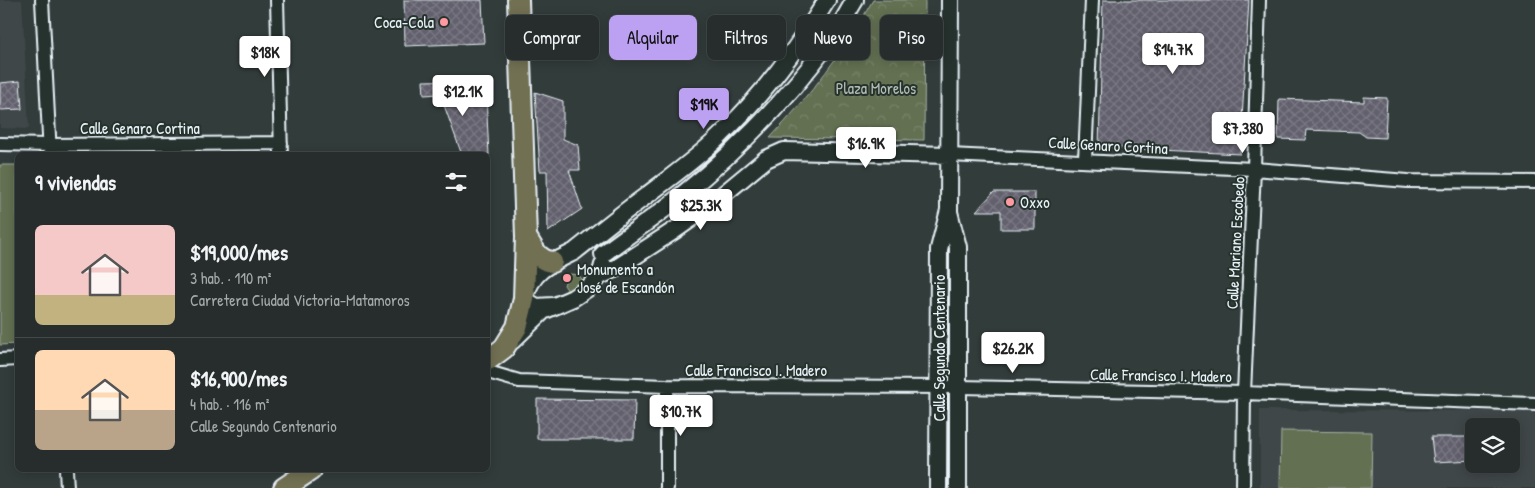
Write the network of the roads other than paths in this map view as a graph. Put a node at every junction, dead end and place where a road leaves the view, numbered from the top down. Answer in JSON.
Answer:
{"nodes":[{"id":1,"x":42,"y":0,"type":"edge"},
{"id":2,"x":277,"y":0,"type":"edge"},
{"id":3,"x":518,"y":0,"type":"edge"},
{"id":4,"x":827,"y":0,"type":"edge"},
{"id":5,"x":855,"y":0,"type":"edge"},
{"id":6,"x":950,"y":0,"type":"edge"},
{"id":7,"x":1092,"y":0,"type":"edge"},
{"id":8,"x":1260,"y":0,"type":"edge"},
{"id":9,"x":818,"y":15,"type":"edge"},
{"id":10,"x":846,"y":15,"type":"edge"},
{"id":11,"x":796,"y":48,"type":"edge"},
{"id":12,"x":815,"y":60,"type":"edge"},
{"id":13,"x":0,"y":144,"type":"edge"},
{"id":14,"x":281,"y":149,"type":"edge"},
{"id":15,"x":49,"y":150,"type":"edge"},
{"id":16,"x":949,"y":155,"type":"junction"},
{"id":17,"x":1085,"y":160,"type":"junction"},
{"id":18,"x":1254,"y":169,"type":"junction"},
{"id":19,"x":1535,"y":182,"type":"edge"},
{"id":20,"x":949,"y":210,"type":"junction"},
{"id":21,"x":526,"y":236,"type":"junction"},
{"id":22,"x":574,"y":252,"type":"junction"},
{"id":23,"x":603,"y":254,"type":"junction"},
{"id":24,"x":552,"y":262,"type":"junction"},
{"id":25,"x":600,"y":276,"type":"junction"},
{"id":26,"x":524,"y":299,"type":"junction"},
{"id":27,"x":553,"y":306,"type":"junction"},
{"id":28,"x":504,"y":348,"type":"junction"},
{"id":29,"x":490,"y":358,"type":"edge"},
{"id":30,"x":0,"y":360,"type":"edge"},
{"id":31,"x":15,"y":360,"type":"edge"},
{"id":32,"x":490,"y":373,"type":"edge"},
{"id":33,"x":667,"y":386,"type":"junction"},
{"id":34,"x":939,"y":387,"type":"junction"},
{"id":35,"x":959,"y":387,"type":"junction"},
{"id":36,"x":1244,"y":393,"type":"junction"},
{"id":37,"x":1535,"y":404,"type":"edge"},
{"id":38,"x":66,"y":472,"type":"edge"},
{"id":39,"x":308,"y":472,"type":"edge"},
{"id":40,"x":67,"y":488,"type":"edge"},
{"id":41,"x":284,"y":488,"type":"edge"},
{"id":42,"x":667,"y":488,"type":"edge"},
{"id":43,"x":938,"y":488,"type":"edge"},
{"id":44,"x":958,"y":488,"type":"edge"},
{"id":45,"x":1244,"y":488,"type":"edge"}],
"edges":[{"from":1,"to":15,"type":"street"},
{"from":2,"to":14,"type":"street"},
{"from":3,"to":21,"type":"main road"},
{"from":4,"to":9,"type":"street"},
{"from":5,"to":10,"type":"street"},
{"from":6,"to":16,"type":"street","name":"Calle Segundo Centenario"},
{"from":7,"to":17,"type":"street"},
{"from":8,"to":18,"type":"street","name":"Calle Mariano Escobedo"},
{"from":11,"to":22,"type":"street"},
{"from":12,"to":23,"type":"street"},
{"from":13,"to":15,"type":"street","name":"Calle Genaro Cortina"},
{"from":14,"to":15,"type":"street","name":"Calle Genaro Cortina"},
{"from":16,"to":17,"type":"street","name":"Calle Genaro Cortina"},
{"from":16,"to":20,"type":"street","name":"Calle Segundo Centenario"},
{"from":16,"to":25,"type":"street"},
{"from":17,"to":18,"type":"street","name":"Calle Genaro Cortina"},
{"from":18,"to":19,"type":"street","name":"Calle Genaro Cortina"},
{"from":18,"to":36,"type":"street","name":"Calle Mariano Escobedo"},
{"from":20,"to":34,"type":"street","name":"Calle Segundo Centenario"},
{"from":20,"to":35,"type":"street","name":"Calle Segundo Centenario"},
{"from":21,"to":24,"type":"main road"},
{"from":21,"to":26,"type":"main road"},
{"from":22,"to":23,"type":"street"},
{"from":22,"to":24,"type":"street"},
{"from":23,"to":25,"type":"street"},
{"from":24,"to":26,"type":"street"},
{"from":25,"to":27,"type":"street"},
{"from":26,"to":27,"type":"street"},
{"from":26,"to":28,"type":"main road"},
{"from":27,"to":28,"type":"street"},
{"from":28,"to":29,"type":"main road"},
{"from":30,"to":31,"type":"street"},
{"from":32,"to":33,"type":"street","name":"Calle Francisco I. Madero"},
{"from":33,"to":34,"type":"street","name":"Calle Francisco I. Madero"},
{"from":33,"to":42,"type":"street"},
{"from":34,"to":35,"type":"street","name":"Calle Francisco I. Madero"},
{"from":34,"to":43,"type":"street","name":"Calle Segundo Centenario"},
{"from":35,"to":36,"type":"street","name":"Calle Francisco I. Madero"},
{"from":35,"to":44,"type":"street","name":"Calle Segundo Centenario"},
{"from":36,"to":37,"type":"street","name":"Calle Francisco I. Madero"},
{"from":36,"to":45,"type":"street","name":"Calle Mariano Escobedo"},
{"from":38,"to":40,"type":"street"},
{"from":39,"to":41,"type":"main road"}]}
